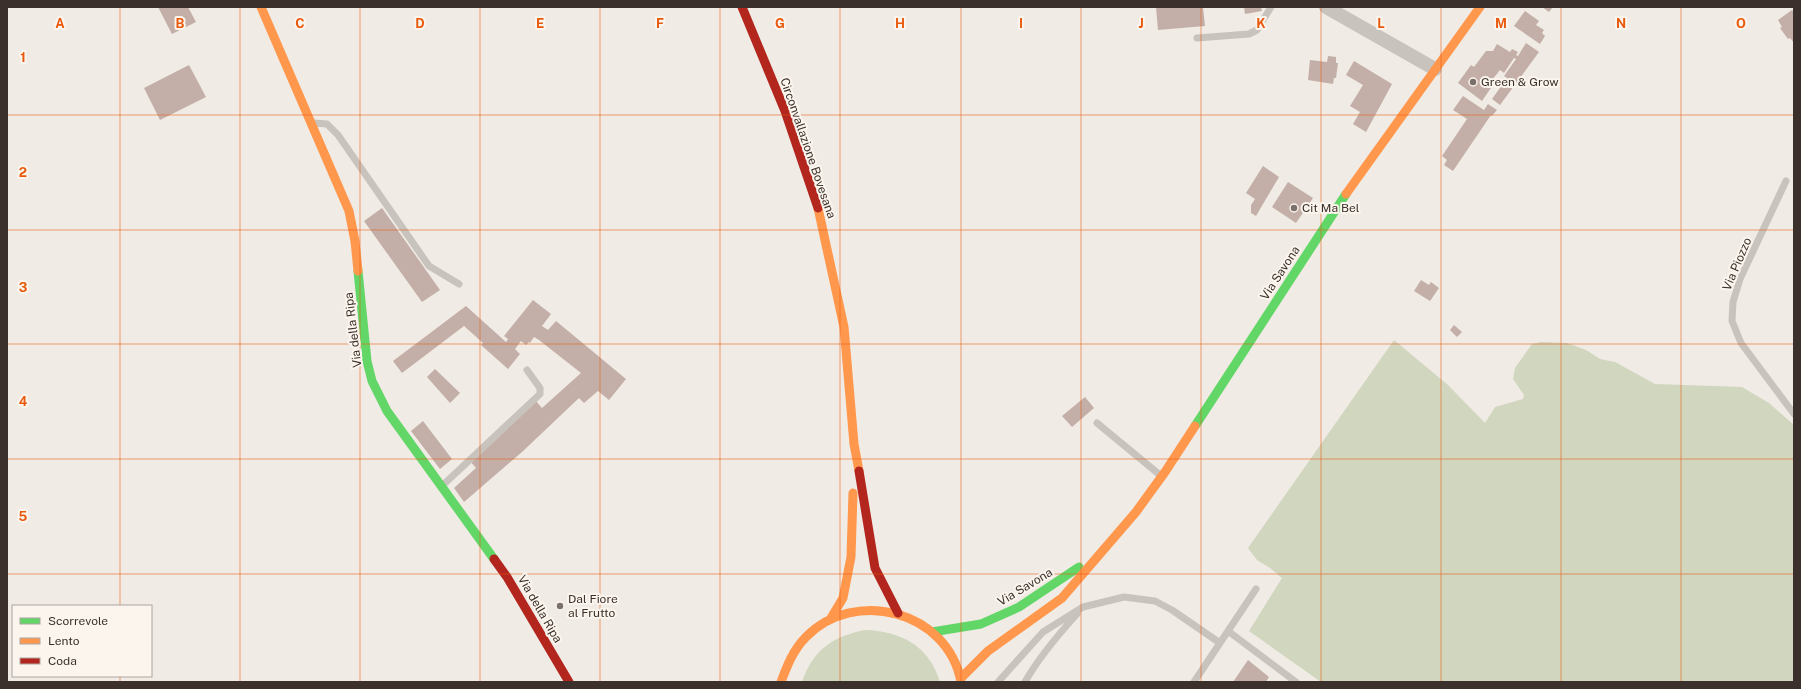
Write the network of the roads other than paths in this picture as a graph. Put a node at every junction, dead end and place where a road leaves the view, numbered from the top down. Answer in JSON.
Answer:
{"nodes":[{"id":1,"x":261,"y":7,"type":"edge"},
{"id":2,"x":742,"y":7,"type":"edge"},
{"id":3,"x":1272,"y":7,"type":"edge"},
{"id":4,"x":1326,"y":7,"type":"edge"},
{"id":5,"x":1480,"y":7,"type":"edge"},
{"id":6,"x":1197,"y":38,"type":"dead end"},
{"id":7,"x":1435,"y":69,"type":"junction"},
{"id":8,"x":310,"y":122,"type":"junction"},
{"id":9,"x":1786,"y":181,"type":"dead end"},
{"id":10,"x":459,"y":284,"type":"dead end"},
{"id":11,"x":527,"y":370,"type":"dead end"},
{"id":12,"x":1794,"y":414,"type":"edge"},
{"id":13,"x":1096,"y":423,"type":"dead end"},
{"id":14,"x":854,"y":444,"type":"junction"},
{"id":15,"x":1161,"y":476,"type":"junction"},
{"id":16,"x":442,"y":487,"type":"junction"},
{"id":17,"x":1100,"y":553,"type":"junction"},
{"id":18,"x":1256,"y":589,"type":"dead end"},
{"id":19,"x":1083,"y":607,"type":"junction"},
{"id":20,"x":898,"y":613,"type":"junction"},
{"id":21,"x":831,"y":618,"type":"junction"},
{"id":22,"x":1228,"y":631,"type":"junction"},
{"id":23,"x":932,"y":632,"type":"junction"},
{"id":24,"x":1220,"y":643,"type":"junction"},
{"id":25,"x":961,"y":680,"type":"edge"},
{"id":26,"x":569,"y":682,"type":"edge"},
{"id":27,"x":781,"y":682,"type":"edge"},
{"id":28,"x":998,"y":682,"type":"edge"},
{"id":29,"x":1025,"y":682,"type":"edge"},
{"id":30,"x":1194,"y":682,"type":"edge"},
{"id":31,"x":1296,"y":682,"type":"edge"}],
"edges":[{"from":1,"to":8,"type":"main road","name":"Via della Ripa"},
{"from":2,"to":14,"type":"main road","name":"Circonvallazione Bovesana"},
{"from":3,"to":6,"type":"lane"},
{"from":4,"to":7,"type":"street"},
{"from":5,"to":7,"type":"main road","name":"Via Savona"},
{"from":7,"to":15,"type":"main road","name":"Via Savona"},
{"from":8,"to":10,"type":"lane"},
{"from":8,"to":16,"type":"main road","name":"Via della Ripa"},
{"from":9,"to":12,"type":"lane","name":"Via Piozzo"},
{"from":11,"to":16,"type":"lane"},
{"from":13,"to":15,"type":"lane"},
{"from":14,"to":20,"type":"main road","name":"Circonvallazione Bovesana"},
{"from":14,"to":21,"type":"main road","name":"Circonvallazione Bovesana"},
{"from":15,"to":17,"type":"main road","name":"Via Savona"},
{"from":16,"to":26,"type":"main road","name":"Via della Ripa"},
{"from":17,"to":23,"type":"main road","name":"Via Savona"},
{"from":17,"to":25,"type":"main road","name":"Via Savona"},
{"from":18,"to":22,"type":"lane"},
{"from":19,"to":24,"type":"lane"},
{"from":19,"to":28,"type":"lane"},
{"from":19,"to":29,"type":"lane"},
{"from":20,"to":21,"type":"main road"},
{"from":20,"to":23,"type":"main road"},
{"from":21,"to":27,"type":"main road"},
{"from":22,"to":24,"type":"lane"},
{"from":22,"to":31,"type":"lane"},
{"from":23,"to":25,"type":"main road"},
{"from":24,"to":30,"type":"lane"}]}
